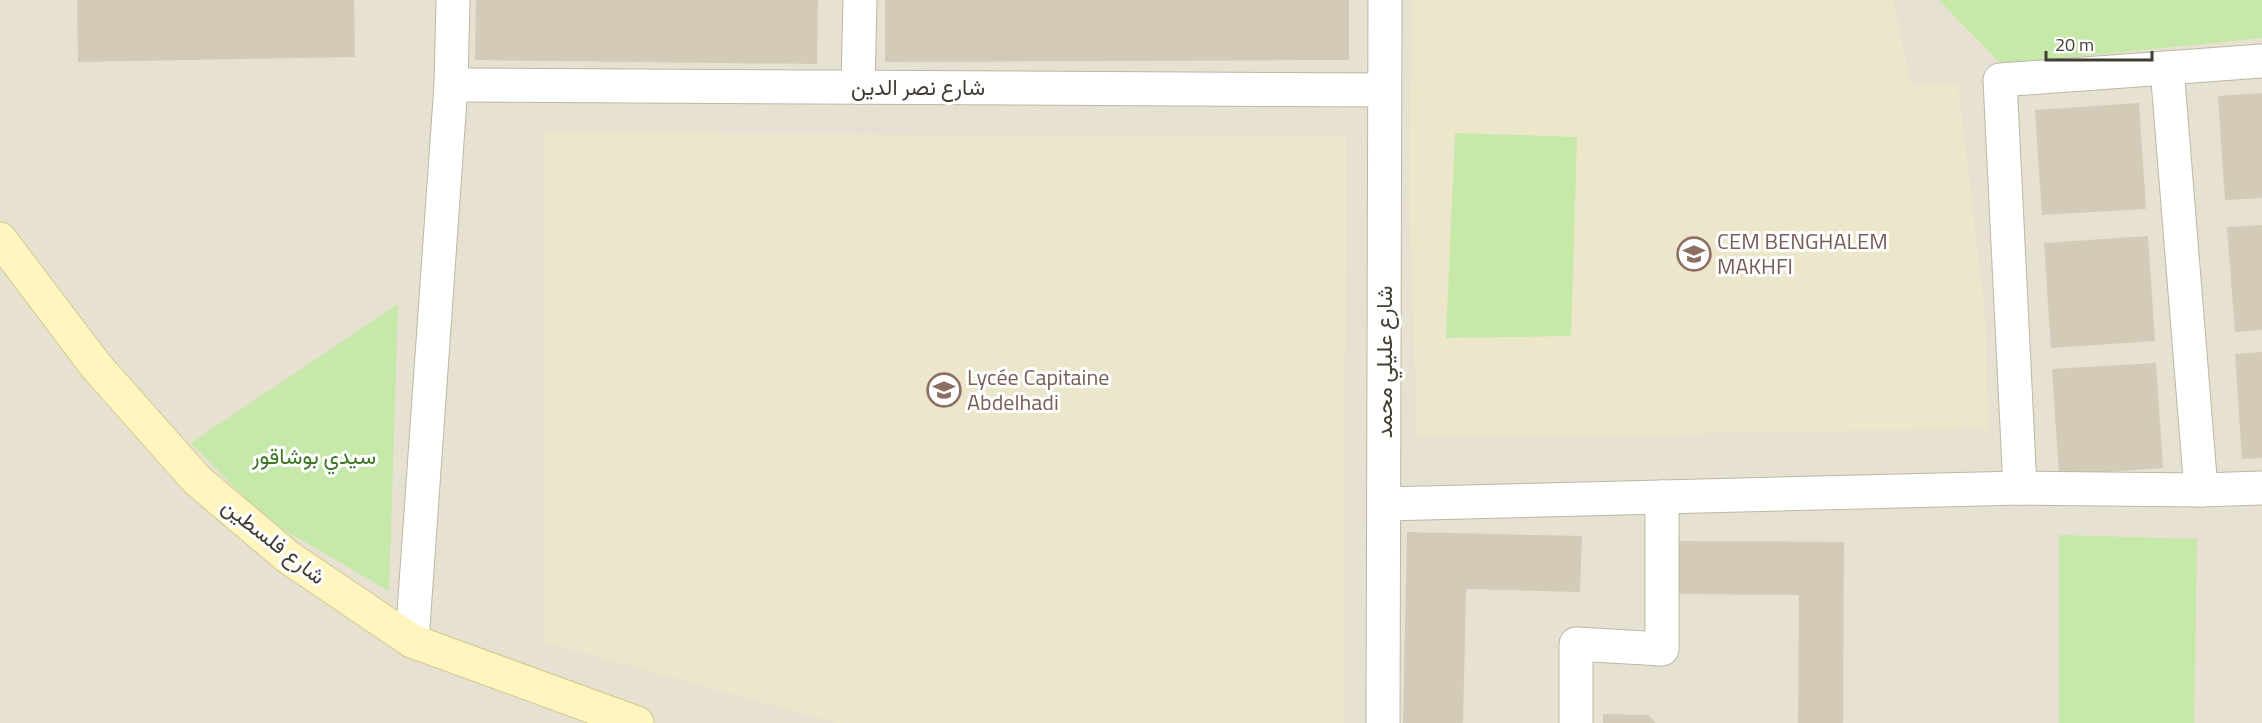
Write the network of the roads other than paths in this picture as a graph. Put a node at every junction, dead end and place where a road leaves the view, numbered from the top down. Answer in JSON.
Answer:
{"nodes":[{"id":1,"x":453,"y":0,"type":"edge"},
{"id":2,"x":860,"y":0,"type":"edge"},
{"id":3,"x":1384,"y":0,"type":"edge"},
{"id":4,"x":2262,"y":61,"type":"edge"},
{"id":5,"x":2167,"y":68,"type":"junction"},
{"id":6,"x":451,"y":85,"type":"junction"},
{"id":7,"x":858,"y":87,"type":"junction"},
{"id":8,"x":1384,"y":90,"type":"junction"},
{"id":9,"x":0,"y":238,"type":"edge"},
{"id":10,"x":2020,"y":488,"type":"junction"},
{"id":11,"x":2262,"y":488,"type":"edge"},
{"id":12,"x":2201,"y":490,"type":"junction"},
{"id":13,"x":1662,"y":497,"type":"junction"},
{"id":14,"x":1384,"y":504,"type":"junction"},
{"id":15,"x":412,"y":641,"type":"junction"},
{"id":16,"x":638,"y":723,"type":"edge"},
{"id":17,"x":1383,"y":723,"type":"edge"},
{"id":18,"x":1576,"y":723,"type":"edge"}],
"edges":[{"from":1,"to":6,"type":"street"},
{"from":2,"to":7,"type":"street"},
{"from":3,"to":8,"type":"street","name":"شارع عليلي محمد"},
{"from":4,"to":5,"type":"street"},
{"from":5,"to":10,"type":"street"},
{"from":5,"to":12,"type":"street"},
{"from":6,"to":7,"type":"street","name":"شارع نصر الدين"},
{"from":6,"to":15,"type":"street"},
{"from":7,"to":8,"type":"street","name":"شارع نصر الدين"},
{"from":8,"to":14,"type":"street","name":"شارع عليلي محمد"},
{"from":9,"to":15,"type":"street","name":"شارع فلسطين"},
{"from":10,"to":12,"type":"street"},
{"from":10,"to":13,"type":"street"},
{"from":11,"to":12,"type":"street"},
{"from":13,"to":14,"type":"street"},
{"from":13,"to":18,"type":"street"},
{"from":14,"to":17,"type":"street","name":"شارع عليلي محمد"},
{"from":15,"to":16,"type":"street","name":"شارع فلسطين"}]}
